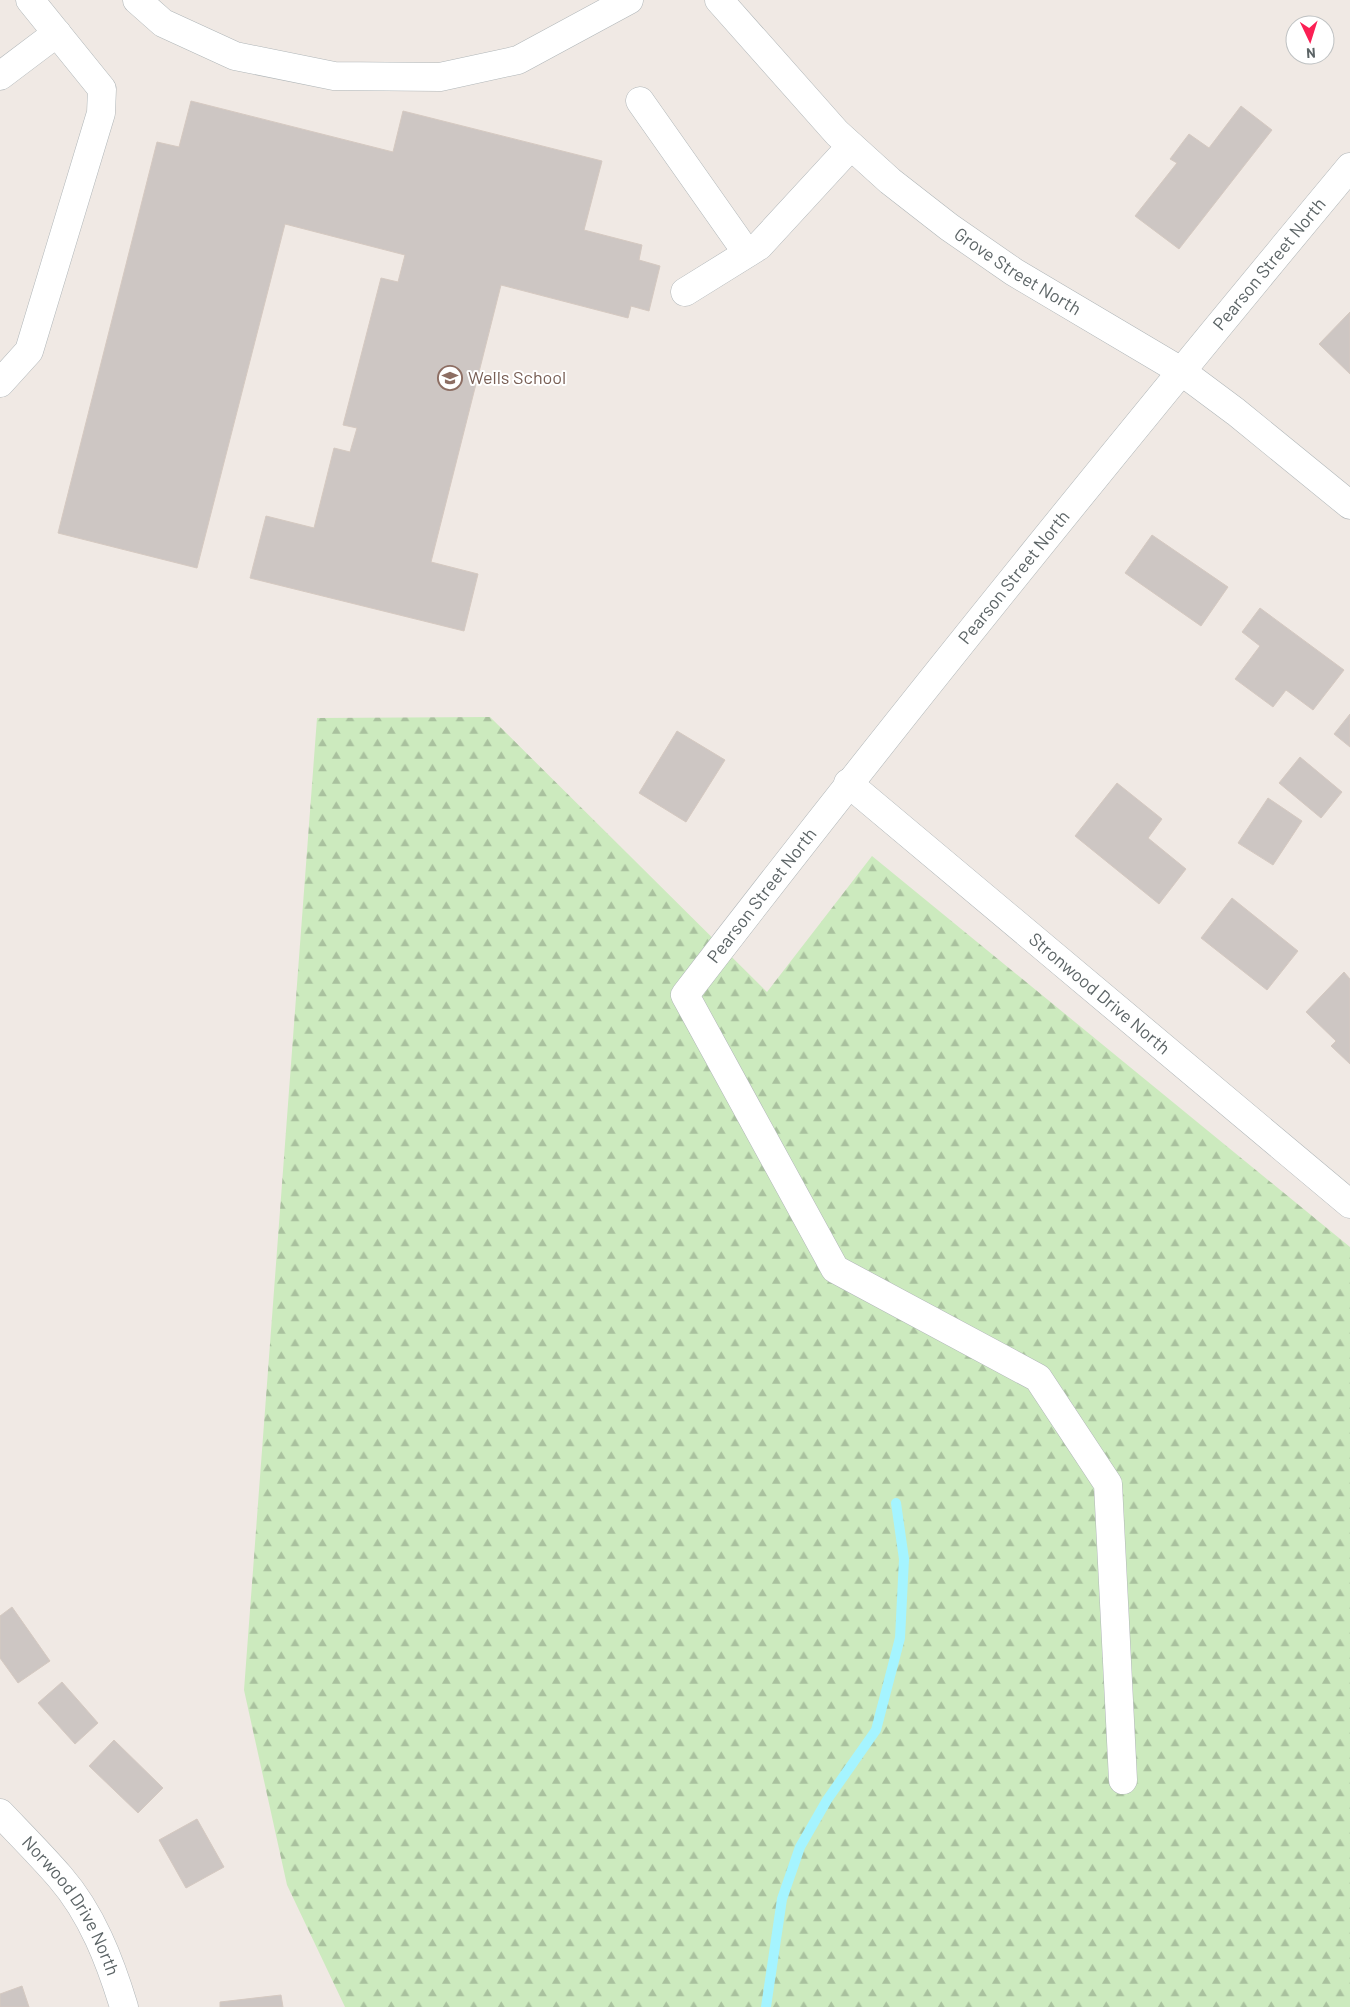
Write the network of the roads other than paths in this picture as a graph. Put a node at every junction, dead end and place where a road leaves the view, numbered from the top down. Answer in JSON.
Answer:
{"nodes":[{"id":1,"x":30,"y":0,"type":"edge"},
{"id":2,"x":137,"y":0,"type":"edge"},
{"id":3,"x":629,"y":0,"type":"edge"},
{"id":4,"x":719,"y":0,"type":"edge"},
{"id":5,"x":57,"y":33,"type":"junction"},
{"id":6,"x":0,"y":76,"type":"edge"},
{"id":7,"x":640,"y":101,"type":"dead end"},
{"id":8,"x":851,"y":146,"type":"junction"},
{"id":9,"x":1350,"y":167,"type":"edge"},
{"id":10,"x":747,"y":253,"type":"junction"},
{"id":11,"x":685,"y":292,"type":"dead end"},
{"id":12,"x":1181,"y":370,"type":"junction"},
{"id":13,"x":0,"y":383,"type":"edge"},
{"id":14,"x":1350,"y":506,"type":"edge"},
{"id":15,"x":848,"y":783,"type":"junction"},
{"id":16,"x":1350,"y":1204,"type":"edge"},
{"id":17,"x":1124,"y":1780,"type":"dead end"},
{"id":18,"x":0,"y":1813,"type":"edge"},
{"id":19,"x":124,"y":2007,"type":"edge"}],
"edges":[{"from":1,"to":5,"type":"street"},
{"from":2,"to":3,"type":"street"},
{"from":4,"to":8,"type":"street","name":"Grove Street North"},
{"from":5,"to":6,"type":"street"},
{"from":5,"to":13,"type":"street"},
{"from":7,"to":10,"type":"street"},
{"from":8,"to":10,"type":"street"},
{"from":8,"to":12,"type":"street","name":"Grove Street North"},
{"from":9,"to":12,"type":"street","name":"Pearson Street North"},
{"from":10,"to":11,"type":"street"},
{"from":12,"to":14,"type":"street","name":"Grove Street North"},
{"from":12,"to":15,"type":"street","name":"Pearson Street North"},
{"from":15,"to":16,"type":"street","name":"Stronwood Drive North"},
{"from":15,"to":17,"type":"street","name":"Pearson Street North"},
{"from":18,"to":19,"type":"street","name":"Norwood Drive North"}]}
